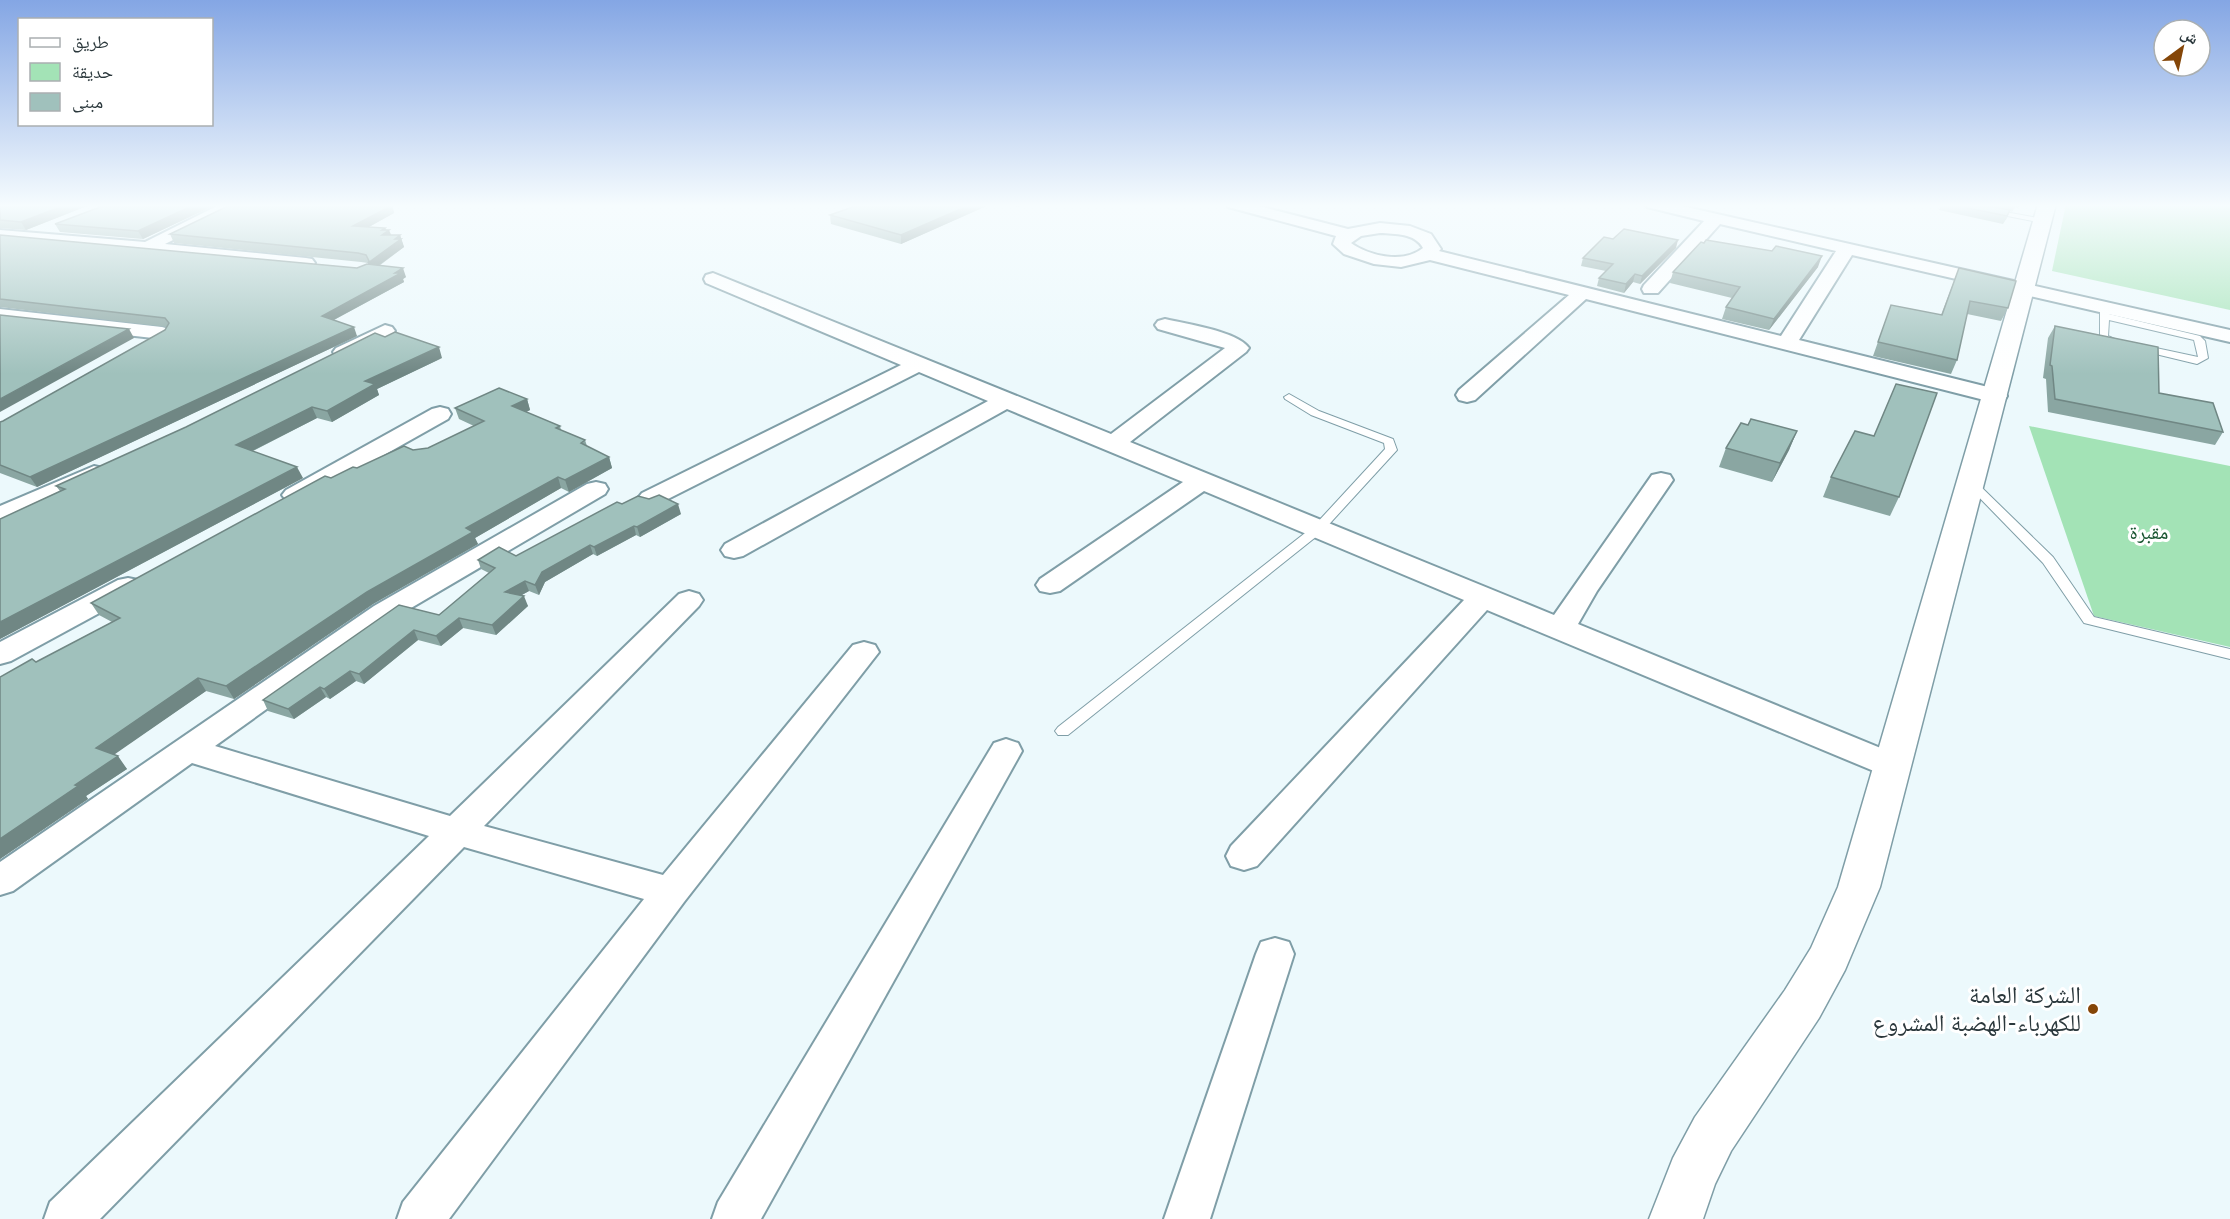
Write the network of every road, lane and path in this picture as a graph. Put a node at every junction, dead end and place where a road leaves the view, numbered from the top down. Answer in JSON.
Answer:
{"nodes":[{"id":1,"x":278,"y":261,"type":"edge"},
{"id":2,"x":1458,"y":261,"type":"edge"},
{"id":3,"x":1677,"y":261,"type":"edge"},
{"id":4,"x":1839,"y":261,"type":"edge"},
{"id":5,"x":1904,"y":261,"type":"edge"},
{"id":6,"x":2032,"y":261,"type":"edge"},
{"id":7,"x":327,"y":266,"type":"edge"},
{"id":8,"x":713,"y":279,"type":"dead end"},
{"id":9,"x":2025,"y":288,"type":"junction"},
{"id":10,"x":1651,"y":289,"type":"dead end"},
{"id":11,"x":1584,"y":291,"type":"junction"},
{"id":12,"x":2104,"y":312,"type":"junction"},
{"id":13,"x":0,"y":315,"type":"edge"},
{"id":14,"x":41,"y":319,"type":"junction"},
{"id":15,"x":1165,"y":325,"type":"dead end"},
{"id":16,"x":2154,"y":328,"type":"junction"},
{"id":17,"x":385,"y":331,"type":"dead end"},
{"id":18,"x":10,"y":333,"type":"edge"},
{"id":19,"x":2230,"y":336,"type":"edge"},
{"id":20,"x":1787,"y":343,"type":"junction"},
{"id":21,"x":2154,"y":351,"type":"junction"},
{"id":22,"x":129,"y":353,"type":"edge"},
{"id":23,"x":321,"y":363,"type":"edge"},
{"id":24,"x":919,"y":364,"type":"junction"},
{"id":25,"x":1467,"y":395,"type":"dead end"},
{"id":26,"x":1996,"y":396,"type":"junction"},
{"id":27,"x":1289,"y":397,"type":"dead end"},
{"id":28,"x":1006,"y":400,"type":"junction"},
{"id":29,"x":440,"y":414,"type":"dead end"},
{"id":30,"x":1113,"y":444,"type":"junction"},
{"id":31,"x":114,"y":464,"type":"edge"},
{"id":32,"x":1661,"y":480,"type":"dead end"},
{"id":33,"x":1202,"y":481,"type":"junction"},
{"id":34,"x":1972,"y":484,"type":"junction"},
{"id":35,"x":596,"y":489,"type":"dead end"},
{"id":36,"x":651,"y":498,"type":"edge"},
{"id":37,"x":278,"y":505,"type":"edge"},
{"id":38,"x":2,"y":514,"type":"edge"},
{"id":39,"x":1318,"y":529,"type":"junction"},
{"id":40,"x":734,"y":550,"type":"dead end"},
{"id":41,"x":144,"y":577,"type":"edge"},
{"id":42,"x":1050,"y":585,"type":"dead end"},
{"id":43,"x":1483,"y":597,"type":"junction"},
{"id":44,"x":689,"y":600,"type":"dead end"},
{"id":45,"x":1561,"y":628,"type":"junction"},
{"id":46,"x":864,"y":652,"type":"dead end"},
{"id":47,"x":0,"y":654,"type":"edge"},
{"id":48,"x":2230,"y":654,"type":"edge"},
{"id":49,"x":1063,"y":731,"type":"dead end"},
{"id":50,"x":186,"y":749,"type":"junction"},
{"id":51,"x":1006,"y":751,"type":"dead end"},
{"id":52,"x":1893,"y":766,"type":"junction"},
{"id":53,"x":455,"y":831,"type":"junction"},
{"id":54,"x":1244,"y":856,"type":"dead end"},
{"id":55,"x":0,"y":881,"type":"edge"},
{"id":56,"x":671,"y":892,"type":"junction"},
{"id":57,"x":1275,"y":954,"type":"dead end"},
{"id":58,"x":67,"y":1219,"type":"edge"},
{"id":59,"x":420,"y":1219,"type":"edge"},
{"id":60,"x":735,"y":1219,"type":"edge"},
{"id":61,"x":1187,"y":1219,"type":"edge"},
{"id":62,"x":1676,"y":1219,"type":"edge"}],
"edges":[{"from":1,"to":7,"type":"street"},
{"from":2,"to":11,"type":"street"},
{"from":3,"to":10,"type":"street"},
{"from":4,"to":20,"type":"street"},
{"from":5,"to":9,"type":"street"},
{"from":6,"to":9,"type":"street"},
{"from":8,"to":24,"type":"street"},
{"from":9,"to":12,"type":"street"},
{"from":9,"to":26,"type":"street"},
{"from":11,"to":20,"type":"street"},
{"from":11,"to":25,"type":"street"},
{"from":12,"to":16,"type":"lane"},
{"from":12,"to":19,"type":"street"},
{"from":12,"to":21,"type":"lane"},
{"from":13,"to":14,"type":"street"},
{"from":14,"to":18,"type":"street"},
{"from":14,"to":22,"type":"street"},
{"from":15,"to":30,"type":"street"},
{"from":16,"to":21,"type":"lane"},
{"from":16,"to":21,"type":"lane"},
{"from":17,"to":23,"type":"street"},
{"from":20,"to":26,"type":"street"},
{"from":24,"to":28,"type":"street"},
{"from":24,"to":36,"type":"street"},
{"from":26,"to":34,"type":"street"},
{"from":27,"to":39,"type":"lane"},
{"from":28,"to":30,"type":"street"},
{"from":28,"to":40,"type":"street"},
{"from":29,"to":37,"type":"street"},
{"from":30,"to":33,"type":"street"},
{"from":31,"to":38,"type":"street"},
{"from":32,"to":45,"type":"street"},
{"from":33,"to":39,"type":"street"},
{"from":33,"to":42,"type":"street"},
{"from":34,"to":48,"type":"lane"},
{"from":34,"to":52,"type":"street"},
{"from":35,"to":50,"type":"street"},
{"from":39,"to":43,"type":"street"},
{"from":39,"to":49,"type":"lane"},
{"from":41,"to":47,"type":"street"},
{"from":43,"to":45,"type":"street"},
{"from":43,"to":54,"type":"street"},
{"from":44,"to":53,"type":"street"},
{"from":45,"to":52,"type":"street"},
{"from":46,"to":56,"type":"street"},
{"from":50,"to":53,"type":"street"},
{"from":50,"to":55,"type":"street"},
{"from":51,"to":60,"type":"street"},
{"from":52,"to":62,"type":"street"},
{"from":53,"to":56,"type":"street"},
{"from":53,"to":58,"type":"street"},
{"from":56,"to":59,"type":"street"},
{"from":57,"to":61,"type":"street"}]}
